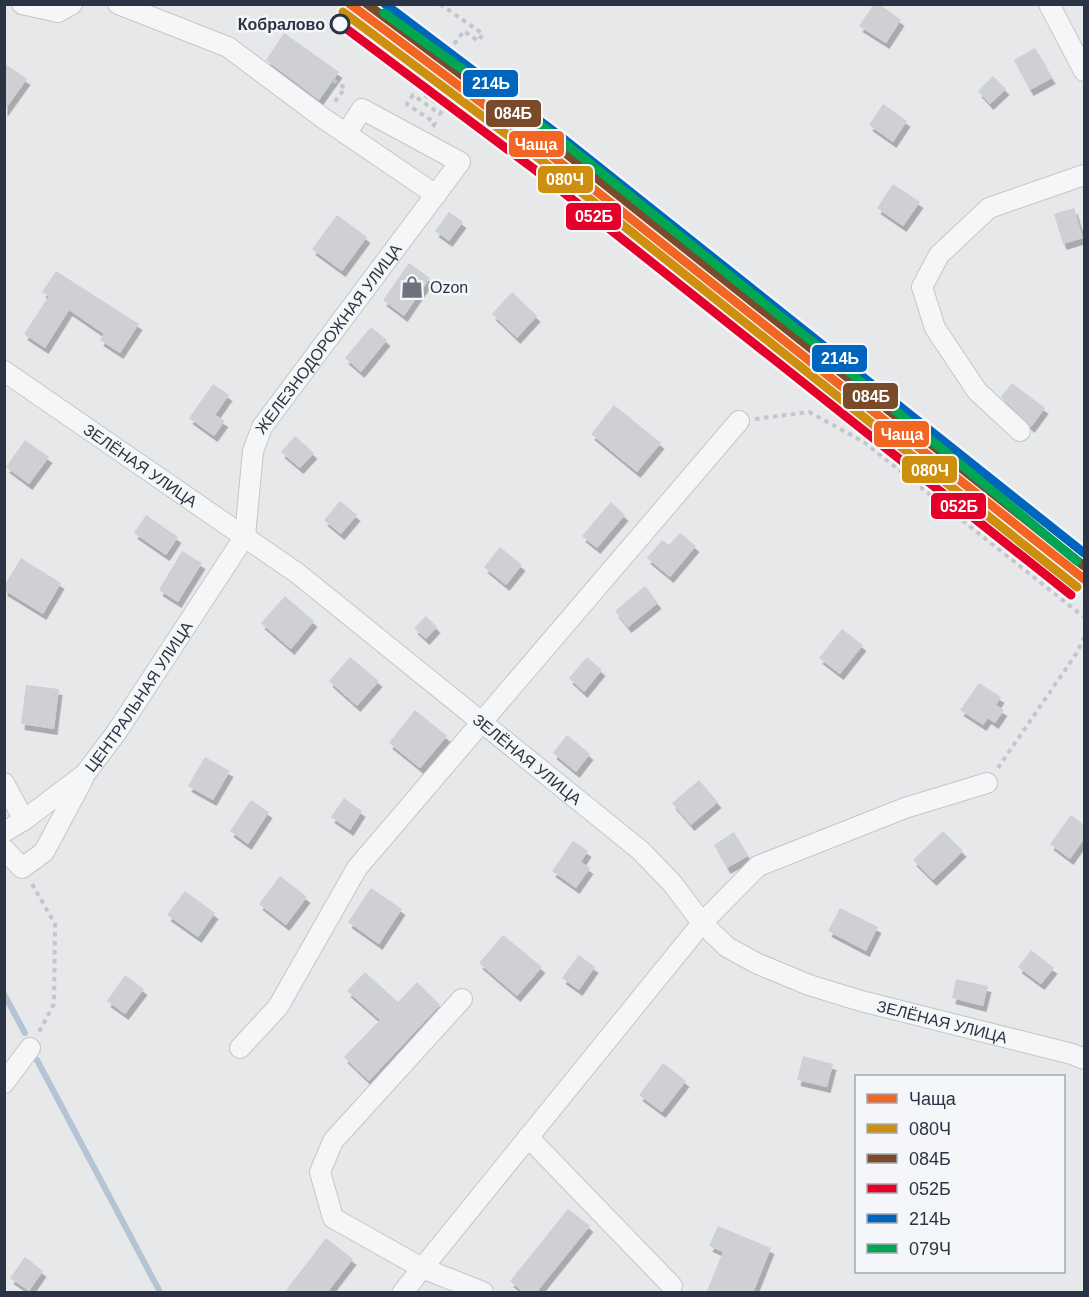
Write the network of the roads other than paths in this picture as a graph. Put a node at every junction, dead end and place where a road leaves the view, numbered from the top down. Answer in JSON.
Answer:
{"nodes":[{"id":1,"x":22,"y":4,"type":"edge"},
{"id":2,"x":72,"y":4,"type":"edge"},
{"id":3,"x":117,"y":4,"type":"edge"},
{"id":4,"x":1049,"y":4,"type":"edge"},
{"id":5,"x":1084,"y":71,"type":"edge"},
{"id":6,"x":346,"y":134,"type":"junction"},
{"id":7,"x":1084,"y":175,"type":"edge"},
{"id":8,"x":436,"y":195,"type":"junction"},
{"id":9,"x":4,"y":371,"type":"edge"},
{"id":10,"x":739,"y":421,"type":"road end"},
{"id":11,"x":1020,"y":431,"type":"dead end"},
{"id":12,"x":245,"y":536,"type":"junction"},
{"id":13,"x":482,"y":721,"type":"junction"},
{"id":14,"x":85,"y":774,"type":"junction"},
{"id":15,"x":4,"y":783,"type":"edge"},
{"id":16,"x":987,"y":783,"type":"road end"},
{"id":17,"x":24,"y":820,"type":"junction"},
{"id":18,"x":4,"y":832,"type":"edge"},
{"id":19,"x":4,"y":849,"type":"edge"},
{"id":20,"x":702,"y":923,"type":"junction"},
{"id":21,"x":462,"y":999,"type":"dead end"},
{"id":22,"x":30,"y":1048,"type":"road end"},
{"id":23,"x":240,"y":1048,"type":"dead end"},
{"id":24,"x":1084,"y":1059,"type":"edge"},
{"id":25,"x":4,"y":1083,"type":"edge"},
{"id":26,"x":528,"y":1137,"type":"junction"},
{"id":27,"x":422,"y":1268,"type":"junction"},
{"id":28,"x":672,"y":1286,"type":"dead end"},
{"id":29,"x":403,"y":1293,"type":"edge"},
{"id":30,"x":483,"y":1293,"type":"edge"}],
"edges":[{"from":1,"to":2,"type":"street"},
{"from":3,"to":6,"type":"street"},
{"from":4,"to":5,"type":"street"},
{"from":6,"to":8,"type":"street"},
{"from":6,"to":8,"type":"street","name":"ЖЕЛЕЗНОДОРОЖНАЯ УЛИЦА"},
{"from":7,"to":11,"type":"street"},
{"from":8,"to":12,"type":"street","name":"ЖЕЛЕЗНОДОРОЖНАЯ УЛИЦА"},
{"from":9,"to":12,"type":"street","name":"ЗЕЛЁНАЯ УЛИЦА"},
{"from":10,"to":13,"type":"street"},
{"from":12,"to":13,"type":"street","name":"ЗЕЛЁНАЯ УЛИЦА"},
{"from":12,"to":14,"type":"street","name":"ЦЕНТРАЛЬНАЯ УЛИЦА"},
{"from":13,"to":20,"type":"street","name":"ЗЕЛЁНАЯ УЛИЦА"},
{"from":13,"to":23,"type":"street"},
{"from":14,"to":17,"type":"street","name":"ЦЕНТРАЛЬНАЯ УЛИЦА"},
{"from":14,"to":19,"type":"street"},
{"from":15,"to":17,"type":"street"},
{"from":16,"to":20,"type":"street"},
{"from":17,"to":18,"type":"street","name":"ЦЕНТРАЛЬНАЯ УЛИЦА"},
{"from":20,"to":24,"type":"street","name":"ЗЕЛЁНАЯ УЛИЦА"},
{"from":20,"to":26,"type":"street"},
{"from":21,"to":27,"type":"street"},
{"from":22,"to":25,"type":"street"},
{"from":26,"to":27,"type":"street"},
{"from":26,"to":28,"type":"street"},
{"from":27,"to":29,"type":"street"},
{"from":27,"to":30,"type":"street"}]}
